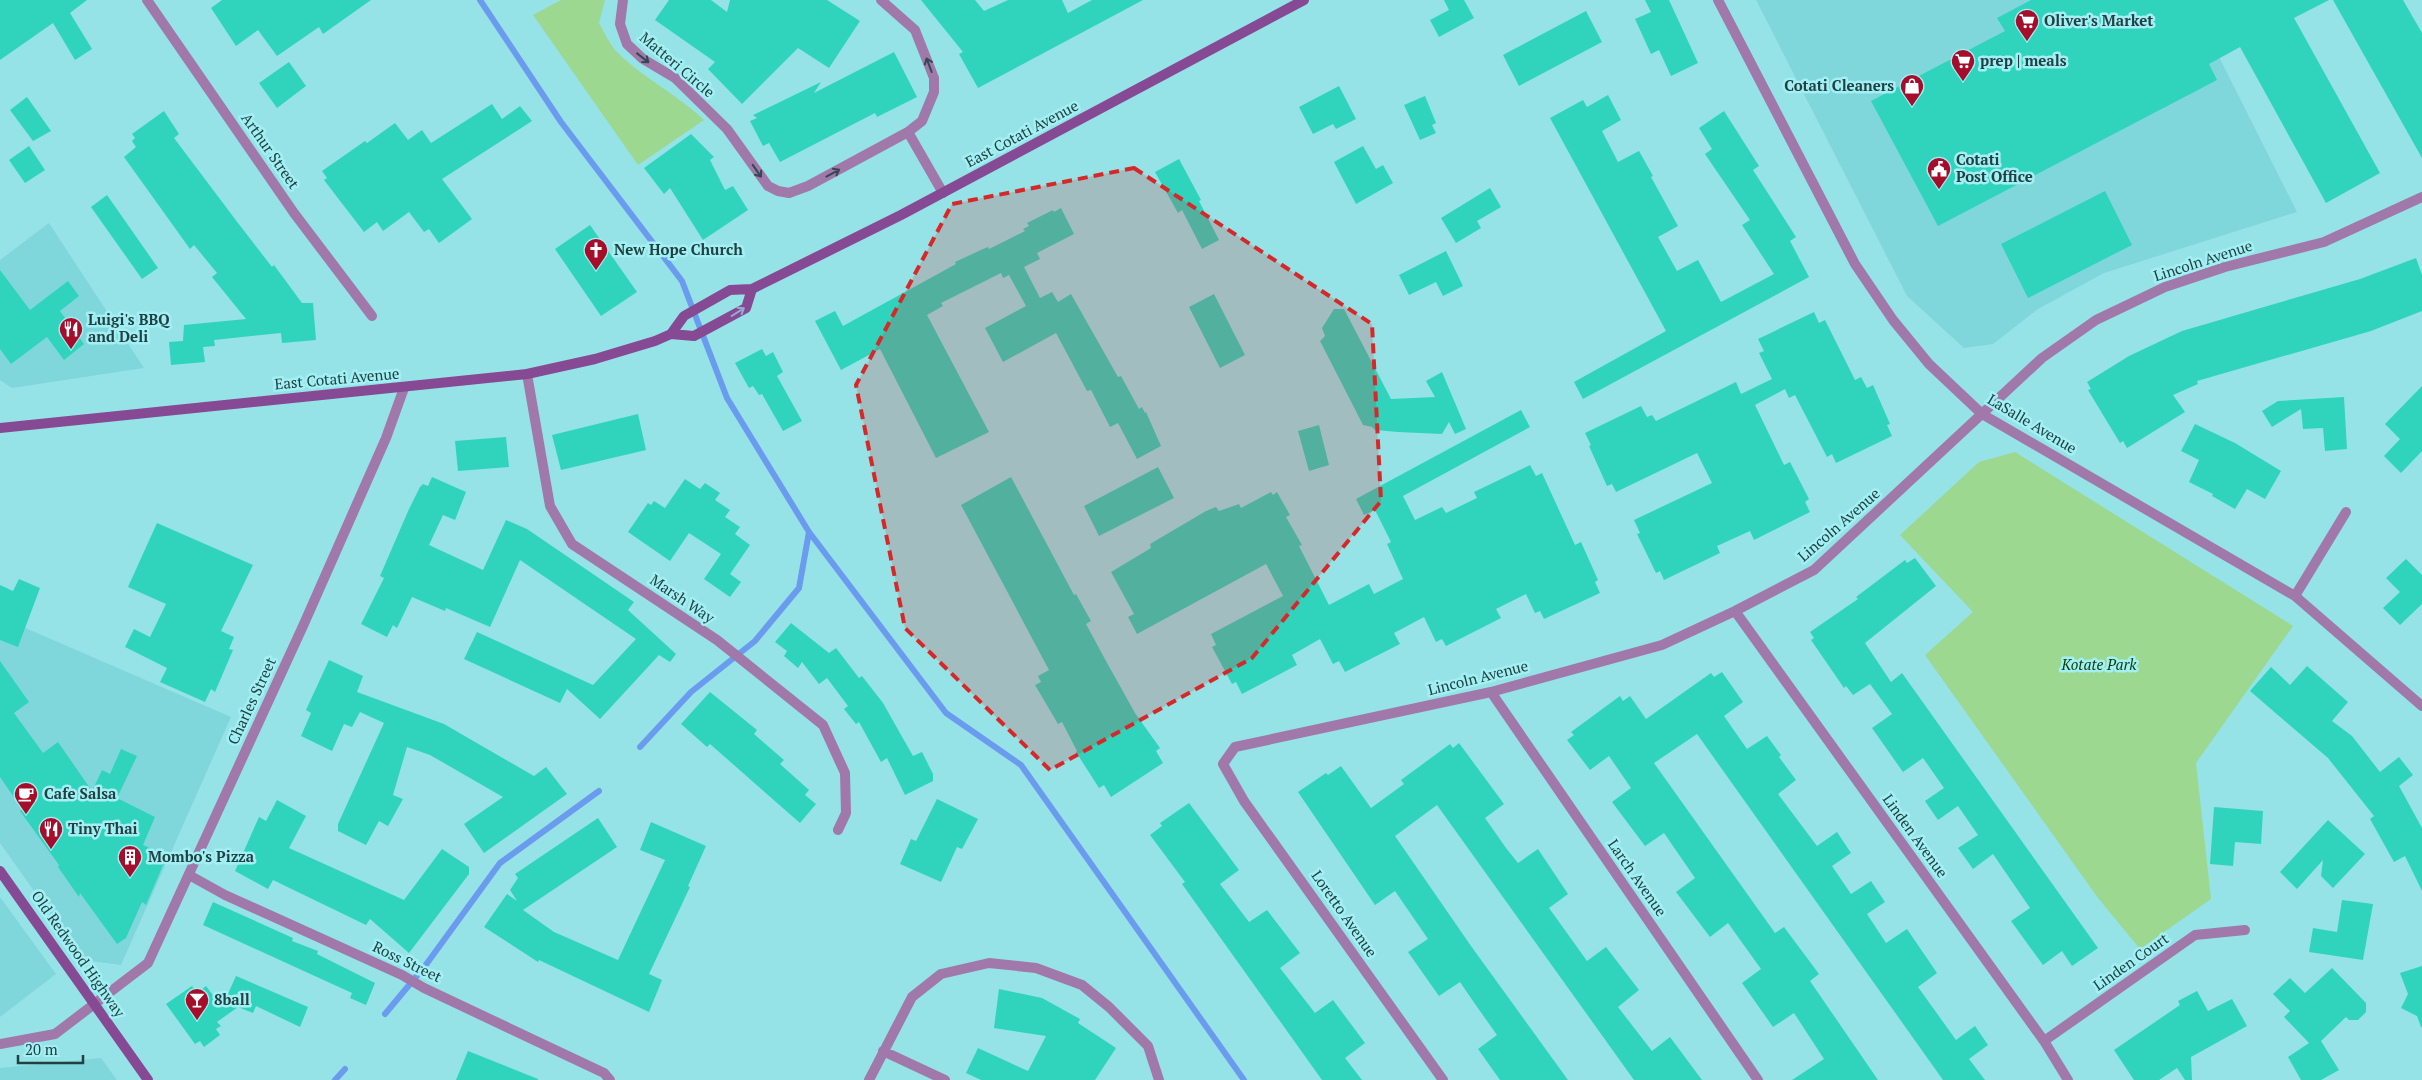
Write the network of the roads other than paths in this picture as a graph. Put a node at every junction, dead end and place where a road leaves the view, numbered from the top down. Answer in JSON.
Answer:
{"nodes":[{"id":1,"x":147,"y":0,"type":"edge"},
{"id":2,"x":623,"y":0,"type":"edge"},
{"id":3,"x":882,"y":0,"type":"edge"},
{"id":4,"x":1304,"y":0,"type":"edge"},
{"id":5,"x":1718,"y":0,"type":"edge"},
{"id":6,"x":908,"y":132,"type":"junction"},
{"id":7,"x":943,"y":193,"type":"junction"},
{"id":8,"x":2422,"y":197,"type":"edge"},
{"id":9,"x":752,"y":289,"type":"junction"},
{"id":10,"x":372,"y":316,"type":"dead end"},
{"id":11,"x":671,"y":334,"type":"junction"},
{"id":12,"x":527,"y":374,"type":"junction"},
{"id":13,"x":404,"y":388,"type":"junction"},
{"id":14,"x":1982,"y":414,"type":"junction"},
{"id":15,"x":0,"y":428,"type":"edge"},
{"id":16,"x":2346,"y":512,"type":"dead end"},
{"id":17,"x":2295,"y":596,"type":"junction"},
{"id":18,"x":1735,"y":611,"type":"junction"},
{"id":19,"x":1491,"y":692,"type":"junction"},
{"id":20,"x":2422,"y":706,"type":"edge"},
{"id":21,"x":1223,"y":764,"type":"joint"},
{"id":22,"x":838,"y":830,"type":"dead end"},
{"id":23,"x":0,"y":870,"type":"edge"},
{"id":24,"x":189,"y":874,"type":"junction"},
{"id":25,"x":2245,"y":930,"type":"dead end"},
{"id":26,"x":95,"y":1004,"type":"junction"},
{"id":27,"x":2044,"y":1041,"type":"junction"},
{"id":28,"x":0,"y":1044,"type":"edge"},
{"id":29,"x":883,"y":1052,"type":"junction"},
{"id":30,"x":148,"y":1080,"type":"edge"},
{"id":31,"x":610,"y":1080,"type":"edge"},
{"id":32,"x":869,"y":1080,"type":"edge"},
{"id":33,"x":945,"y":1080,"type":"edge"},
{"id":34,"x":1160,"y":1080,"type":"edge"},
{"id":35,"x":1443,"y":1080,"type":"edge"},
{"id":36,"x":1758,"y":1080,"type":"edge"},
{"id":37,"x":2068,"y":1080,"type":"edge"}],
"edges":[{"from":1,"to":10,"type":"street","name":"Arthur Street"},
{"from":2,"to":6,"type":"street","name":"Matteri Circle","one_way":true},
{"from":6,"to":3,"type":"street","name":"Matteri Circle","one_way":true},
{"from":4,"to":7,"type":"main road","name":"East Cotati Avenue"},
{"from":5,"to":14,"type":"street","name":"LaSalle Avenue"},
{"from":6,"to":7,"type":"street"},
{"from":7,"to":9,"type":"main road","name":"East Cotati Avenue"},
{"from":8,"to":14,"type":"street","name":"Lincoln Avenue"},
{"from":9,"to":11,"type":"main road","name":"East Cotati Avenue"},
{"from":11,"to":9,"type":"main road","name":"East Cotati Avenue","one_way":true},
{"from":11,"to":12,"type":"main road","name":"East Cotati Avenue"},
{"from":12,"to":13,"type":"main road","name":"East Cotati Avenue"},
{"from":12,"to":22,"type":"street","name":"Marsh Way"},
{"from":13,"to":15,"type":"main road","name":"East Cotati Avenue"},
{"from":13,"to":24,"type":"street","name":"Charles Street"},
{"from":14,"to":17,"type":"street","name":"LaSalle Avenue"},
{"from":14,"to":18,"type":"street","name":"Lincoln Avenue"},
{"from":16,"to":17,"type":"street"},
{"from":17,"to":20,"type":"street","name":"LaSalle Avenue"},
{"from":18,"to":19,"type":"street","name":"Lincoln Avenue"},
{"from":18,"to":27,"type":"street","name":"Linden Avenue"},
{"from":19,"to":21,"type":"street","name":"Lincoln Avenue"},
{"from":19,"to":36,"type":"street","name":"Larch Avenue"},
{"from":21,"to":35,"type":"street","name":"Loretto Avenue"},
{"from":23,"to":26,"type":"main road","name":"Old Redwood Highway"},
{"from":24,"to":26,"type":"street","name":"Charles Street"},
{"from":24,"to":31,"type":"street","name":"Ross Street"},
{"from":25,"to":27,"type":"street","name":"Linden Court"},
{"from":26,"to":28,"type":"street","name":"Charles Street"},
{"from":26,"to":30,"type":"main road","name":"Old Redwood Highway"},
{"from":27,"to":37,"type":"street","name":"Linden Avenue"},
{"from":29,"to":32,"type":"street"},
{"from":29,"to":33,"type":"street"},
{"from":29,"to":34,"type":"street"}]}
